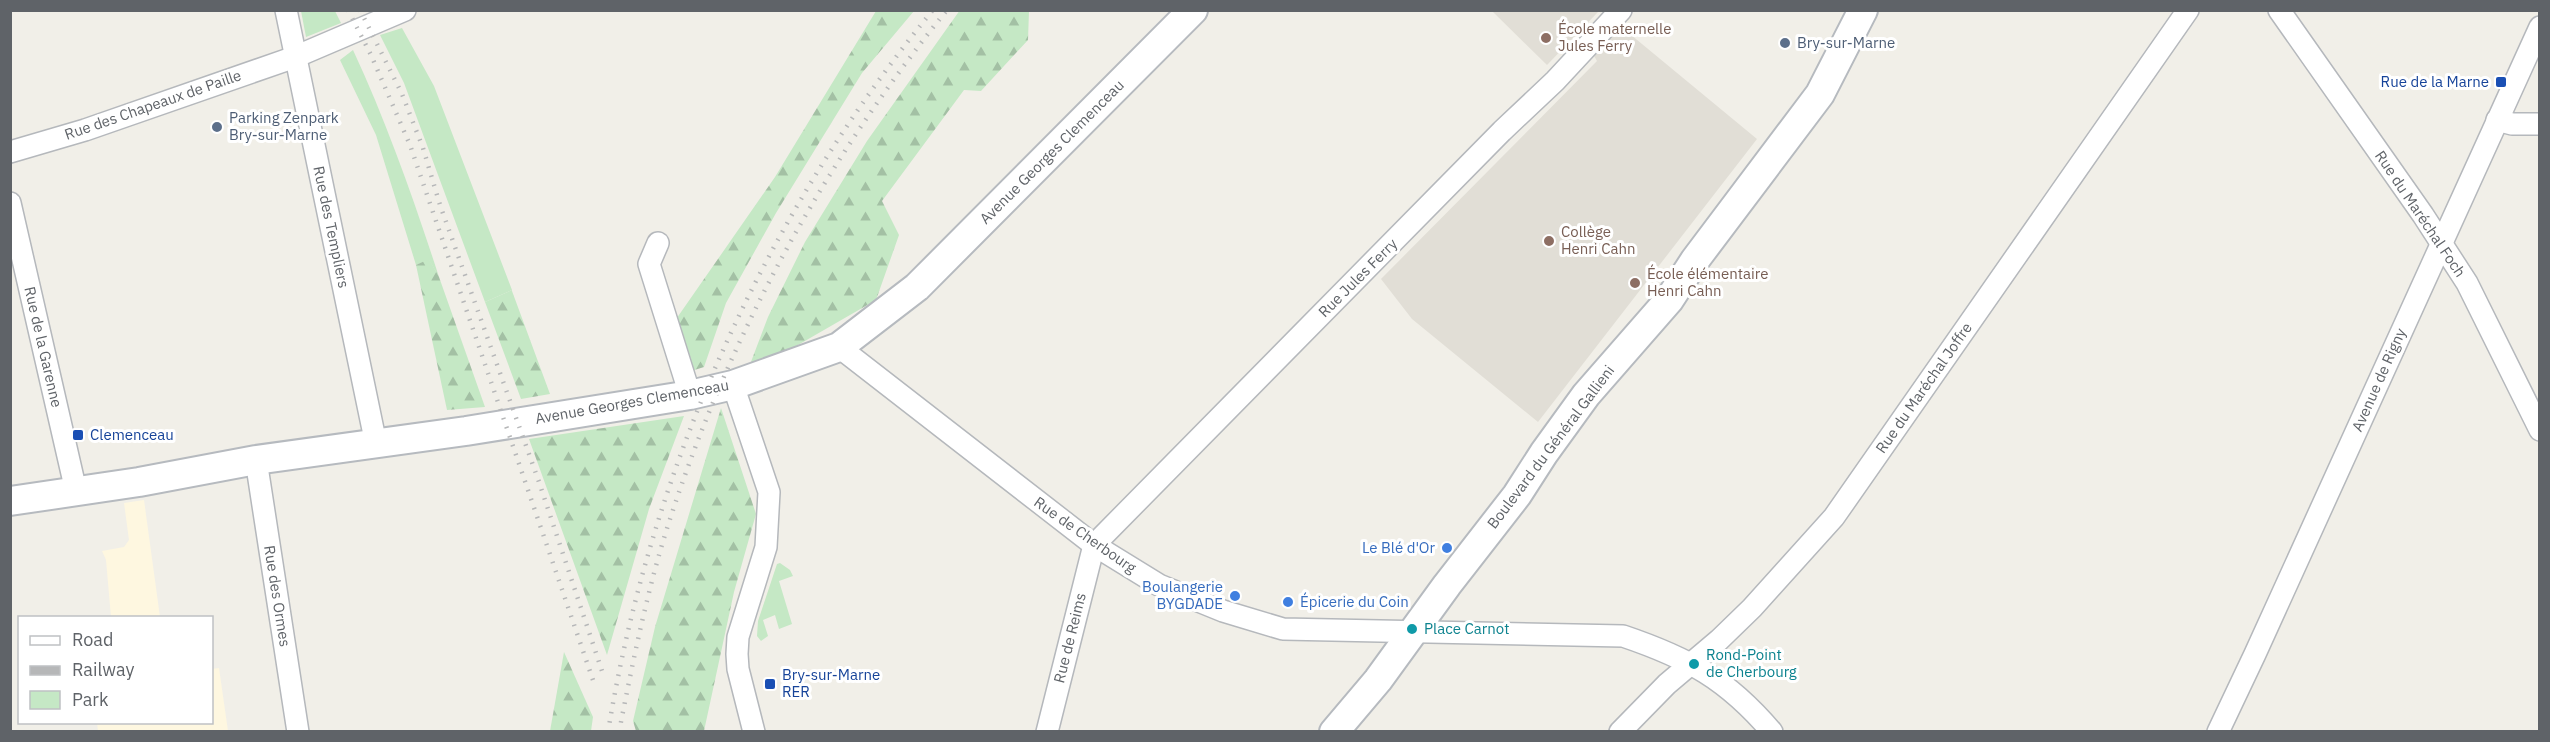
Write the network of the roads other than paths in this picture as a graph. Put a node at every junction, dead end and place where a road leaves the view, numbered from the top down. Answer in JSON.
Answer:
{"nodes":[{"id":1,"x":286,"y":10,"type":"edge"},
{"id":2,"x":405,"y":10,"type":"edge"},
{"id":3,"x":1193,"y":10,"type":"edge"},
{"id":4,"x":1621,"y":10,"type":"edge"},
{"id":5,"x":1863,"y":10,"type":"edge"},
{"id":6,"x":2188,"y":10,"type":"edge"},
{"id":7,"x":2279,"y":10,"type":"edge"},
{"id":8,"x":2540,"y":27,"type":"edge"},
{"id":9,"x":295,"y":57,"type":"junction"},
{"id":10,"x":2497,"y":120,"type":"junction"},
{"id":11,"x":2540,"y":124,"type":"edge"},
{"id":12,"x":10,"y":152,"type":"edge"},
{"id":13,"x":10,"y":203,"type":"edge"},
{"id":14,"x":2441,"y":242,"type":"junction"},
{"id":15,"x":658,"y":243,"type":"dead end"},
{"id":16,"x":839,"y":347,"type":"junction"},
{"id":17,"x":733,"y":385,"type":"junction"},
{"id":18,"x":690,"y":395,"type":"junction"},
{"id":19,"x":2540,"y":430,"type":"edge"},
{"id":20,"x":376,"y":444,"type":"junction"},
{"id":21,"x":256,"y":460,"type":"junction"},
{"id":22,"x":76,"y":491,"type":"junction"},
{"id":23,"x":10,"y":501,"type":"edge"},
{"id":24,"x":1094,"y":545,"type":"junction"},
{"id":25,"x":1414,"y":632,"type":"junction"},
{"id":26,"x":1693,"y":663,"type":"junction"},
{"id":27,"x":298,"y":732,"type":"edge"},
{"id":28,"x":754,"y":732,"type":"edge"},
{"id":29,"x":1047,"y":732,"type":"edge"},
{"id":30,"x":1334,"y":732,"type":"edge"},
{"id":31,"x":1620,"y":732,"type":"edge"},
{"id":32,"x":1772,"y":732,"type":"edge"},
{"id":33,"x":2218,"y":732,"type":"edge"}],
"edges":[{"from":1,"to":9,"type":"street","name":"Rue des Templiers"},
{"from":2,"to":9,"type":"street","name":"Rue des Chapeaux de Paille"},
{"from":3,"to":16,"type":"main road","name":"Avenue Georges Clemenceau"},
{"from":4,"to":24,"type":"street","name":"Rue Jules Ferry"},
{"from":5,"to":25,"type":"main road","name":"Boulevard du Général Gallieni"},
{"from":6,"to":26,"type":"street","name":"Rue du Maréchal Joffre"},
{"from":7,"to":14,"type":"street","name":"Rue du Maréchal Foch"},
{"from":8,"to":10,"type":"street","name":"Avenue de Rigny"},
{"from":9,"to":12,"type":"street","name":"Rue des Chapeaux de Paille"},
{"from":9,"to":20,"type":"street","name":"Rue des Templiers"},
{"from":10,"to":11,"type":"street"},
{"from":10,"to":14,"type":"street","name":"Avenue de Rigny"},
{"from":13,"to":22,"type":"street","name":"Rue de la Garenne"},
{"from":14,"to":19,"type":"street","name":"Rue du Maréchal Foch"},
{"from":14,"to":33,"type":"street","name":"Avenue de Rigny"},
{"from":15,"to":18,"type":"street"},
{"from":16,"to":17,"type":"main road","name":"Avenue Georges Clemenceau"},
{"from":16,"to":24,"type":"street","name":"Rue de Cherbourg"},
{"from":17,"to":18,"type":"main road","name":"Avenue Georges Clemenceau"},
{"from":17,"to":28,"type":"street"},
{"from":18,"to":20,"type":"main road","name":"Avenue Georges Clemenceau"},
{"from":20,"to":21,"type":"main road","name":"Avenue Georges Clemenceau"},
{"from":21,"to":22,"type":"main road","name":"Avenue Georges Clemenceau"},
{"from":21,"to":27,"type":"street","name":"Rue des Ormes"},
{"from":22,"to":23,"type":"main road","name":"Avenue Georges Clemenceau"},
{"from":24,"to":25,"type":"street","name":"Rue de Cherbourg"},
{"from":24,"to":29,"type":"street","name":"Rue de Reims"},
{"from":25,"to":26,"type":"street","name":"Rue de Cherbourg"},
{"from":25,"to":30,"type":"main road","name":"Boulevard du Général Gallieni"},
{"from":26,"to":31,"type":"street","name":"Rue du Maréchal Joffre"},
{"from":26,"to":32,"type":"street","name":"Rue de Cherbourg"}]}
